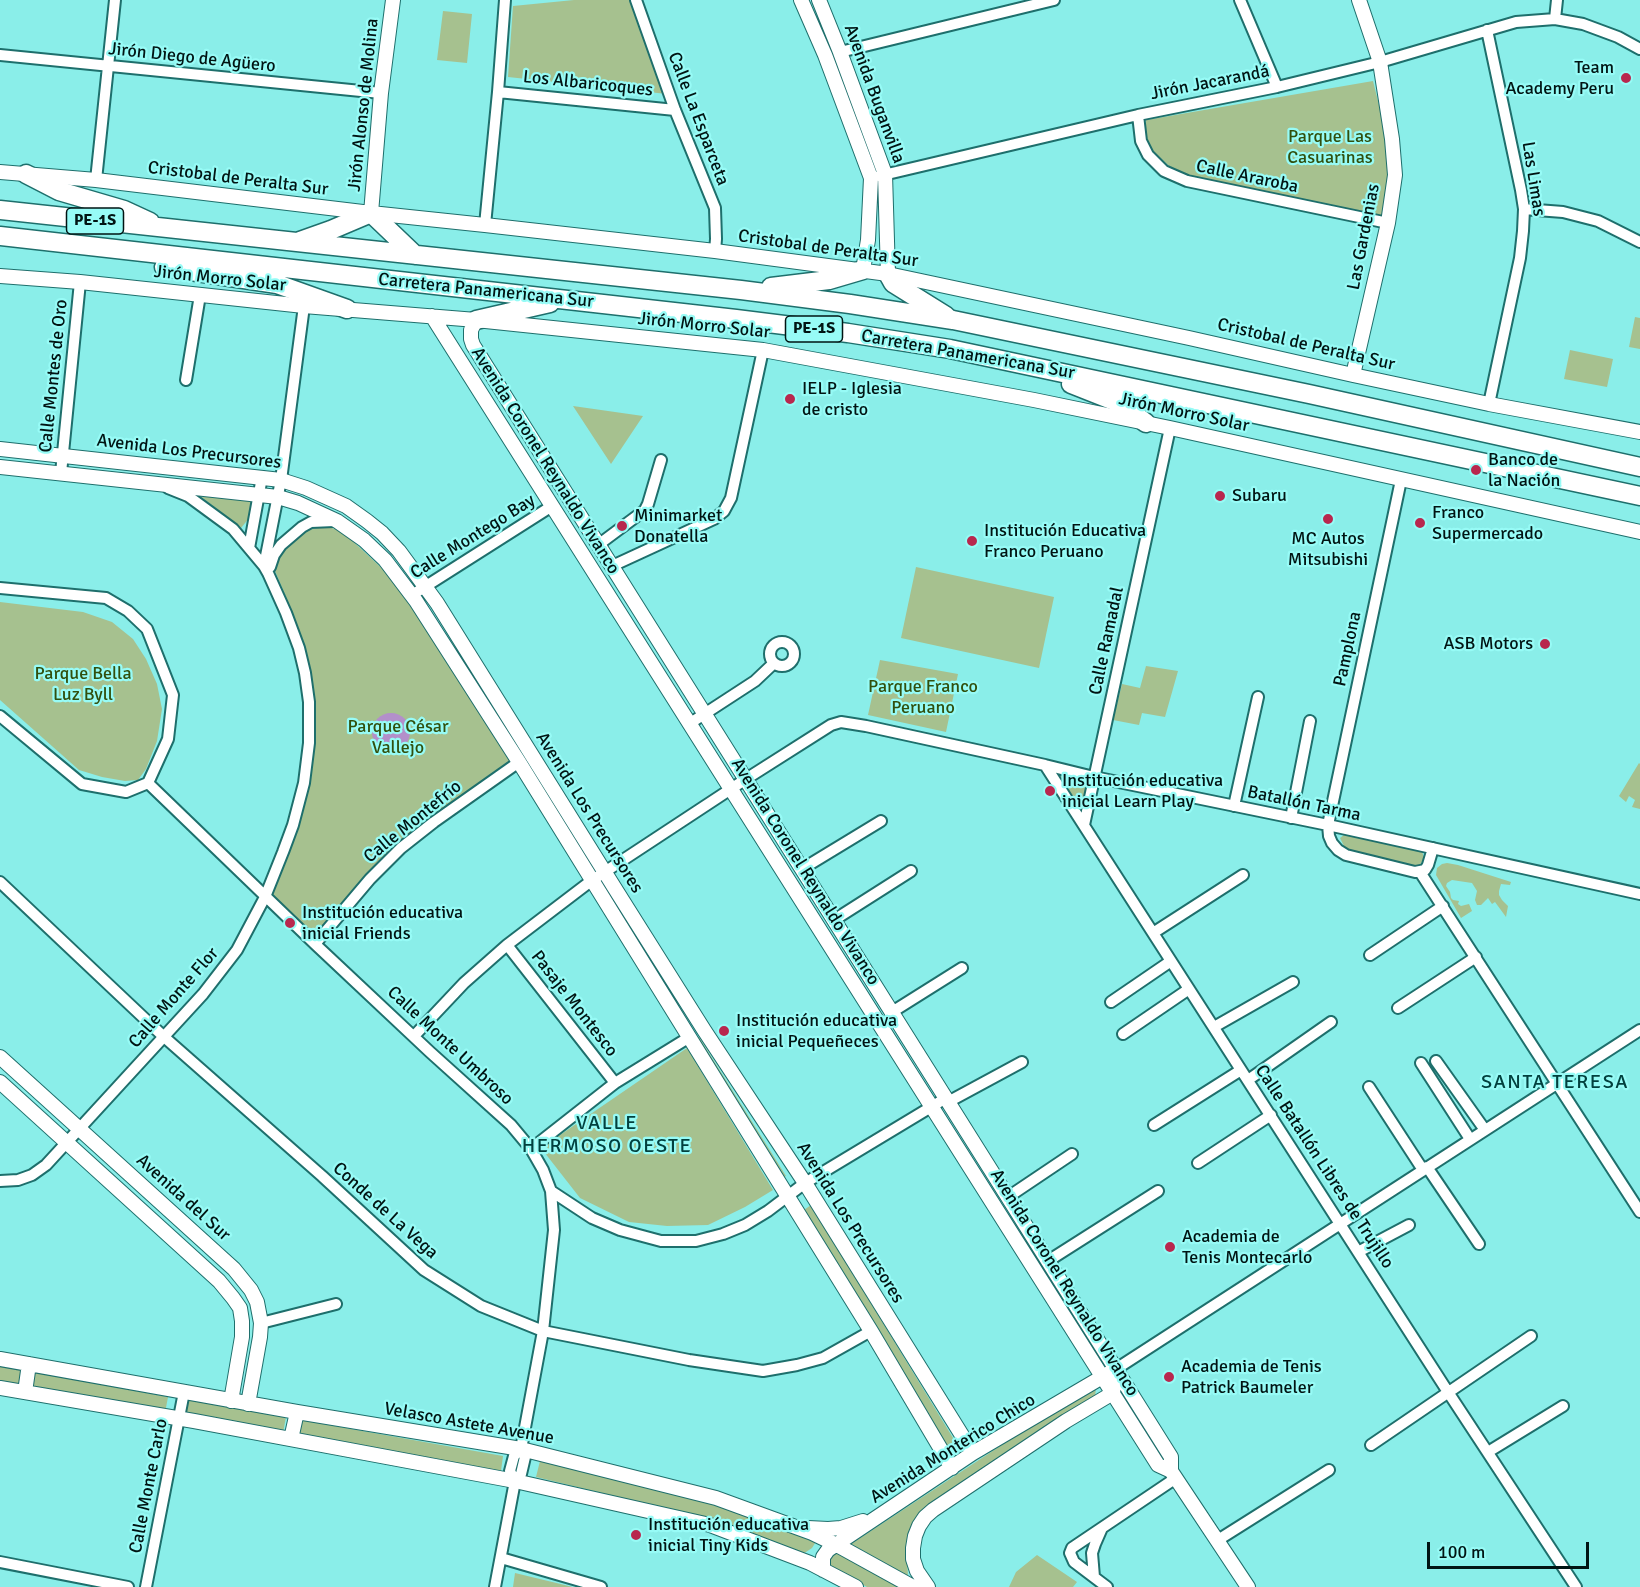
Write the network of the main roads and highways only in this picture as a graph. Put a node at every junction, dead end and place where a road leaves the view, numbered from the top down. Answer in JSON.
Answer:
{"nodes":[{"id":1,"x":26,"y":174,"type":"road end"},
{"id":2,"x":0,"y":210,"type":"edge"},
{"id":3,"x":165,"y":229,"type":"junction"},
{"id":4,"x":0,"y":236,"type":"edge"},
{"id":5,"x":0,"y":243,"type":"edge"},
{"id":6,"x":66,"y":243,"type":"junction"},
{"id":7,"x":294,"y":243,"type":"junction"},
{"id":8,"x":87,"y":246,"type":"junction"},
{"id":9,"x":415,"y":255,"type":"junction"},
{"id":10,"x":863,"y":270,"type":"road end"},
{"id":11,"x":888,"y":274,"type":"road end"},
{"id":12,"x":741,"y":290,"type":"junction"},
{"id":13,"x":564,"y":300,"type":"junction"},
{"id":14,"x":346,"y":309,"type":"road end"},
{"id":15,"x":476,"y":320,"type":"road end"},
{"id":16,"x":953,"y":320,"type":"junction"},
{"id":17,"x":987,"y":356,"type":"junction"},
{"id":18,"x":1146,"y":423,"type":"road end"},
{"id":19,"x":1640,"y":467,"type":"edge"},
{"id":20,"x":1640,"y":496,"type":"edge"}],
"edges":[{"from":1,"to":3,"type":"highway"},
{"from":2,"to":3,"type":"highway","name":"Carretera Panamericana Sur","number":"PE-1S"},
{"from":3,"to":7,"type":"highway","name":"Carretera Panamericana Sur","number":"PE-1S"},
{"from":4,"to":6,"type":"highway","name":"Carretera Panamericana Sur","number":"PE-1S"},
{"from":5,"to":6,"type":"highway"},
{"from":6,"to":8,"type":"highway","name":"Carretera Panamericana Sur","number":"PE-1S"},
{"from":7,"to":9,"type":"highway","name":"Carretera Panamericana Sur","number":"PE-1S"},
{"from":7,"to":9,"type":"highway"},
{"from":8,"to":13,"type":"highway","name":"Carretera Panamericana Sur","number":"PE-1S"},
{"from":8,"to":14,"type":"highway"},
{"from":9,"to":12,"type":"highway","name":"Carretera Panamericana Sur","number":"PE-1S"},
{"from":10,"to":12,"type":"highway"},
{"from":11,"to":16,"type":"highway"},
{"from":12,"to":16,"type":"highway","name":"Carretera Panamericana Sur","number":"PE-1S"},
{"from":13,"to":15,"type":"highway"},
{"from":13,"to":17,"type":"highway","name":"Carretera Panamericana Sur","number":"PE-1S"},
{"from":16,"to":19,"type":"highway","name":"Carretera Panamericana Sur","number":"PE-1S"},
{"from":17,"to":18,"type":"highway"},
{"from":17,"to":20,"type":"highway","name":"Carretera Panamericana Sur","number":"PE-1S"}]}
